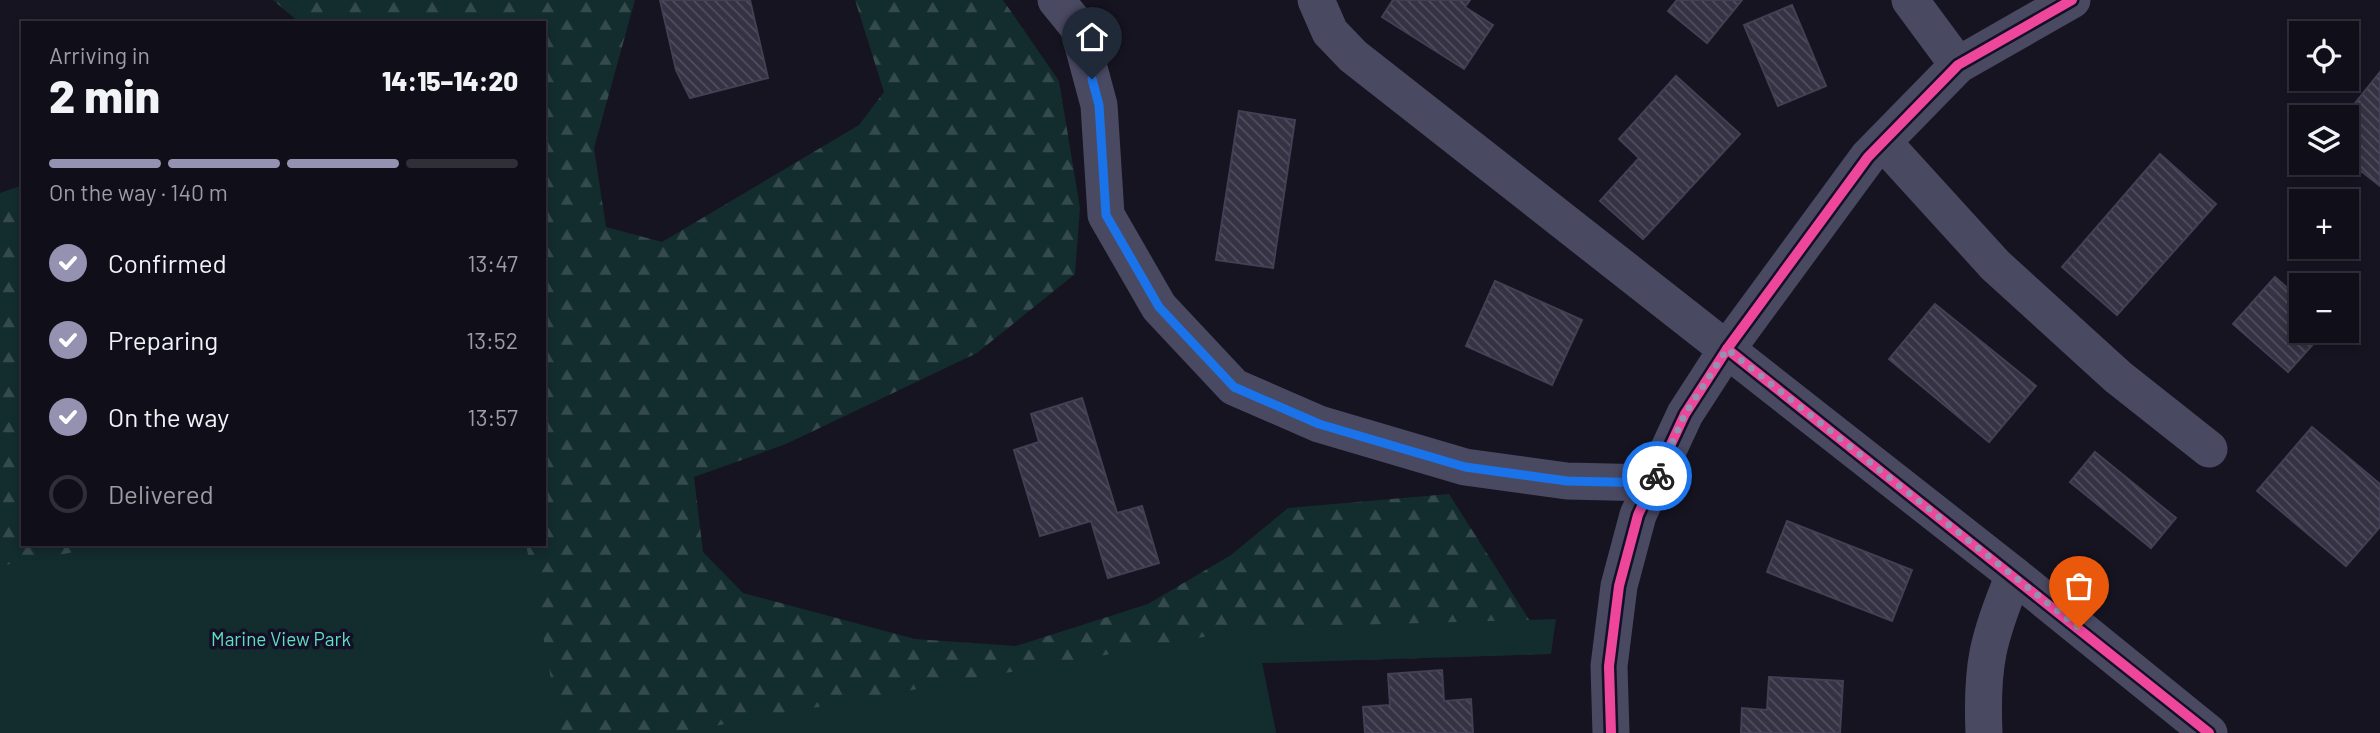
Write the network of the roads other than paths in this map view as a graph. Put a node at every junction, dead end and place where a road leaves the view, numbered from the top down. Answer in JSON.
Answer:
{"nodes":[{"id":1,"x":1056,"y":0,"type":"edge"},
{"id":2,"x":1316,"y":0,"type":"edge"},
{"id":3,"x":1910,"y":0,"type":"edge"},
{"id":4,"x":2072,"y":0,"type":"edge"},
{"id":5,"x":1958,"y":65,"type":"junction"},
{"id":6,"x":1883,"y":142,"type":"junction"},
{"id":7,"x":1727,"y":349,"type":"junction"},
{"id":8,"x":2209,"y":449,"type":"dead end"},
{"id":9,"x":1653,"y":483,"type":"junction"},
{"id":10,"x":2014,"y":575,"type":"junction"},
{"id":11,"x":1611,"y":733,"type":"edge"},
{"id":12,"x":1984,"y":733,"type":"edge"},
{"id":13,"x":2209,"y":733,"type":"edge"}],
"edges":[{"from":1,"to":9,"type":"street"},
{"from":2,"to":7,"type":"street"},
{"from":3,"to":5,"type":"street"},
{"from":4,"to":5,"type":"street"},
{"from":5,"to":6,"type":"street"},
{"from":6,"to":7,"type":"street"},
{"from":6,"to":8,"type":"street"},
{"from":7,"to":9,"type":"street"},
{"from":7,"to":10,"type":"street"},
{"from":9,"to":11,"type":"street"},
{"from":10,"to":12,"type":"street"},
{"from":10,"to":13,"type":"street"}]}
